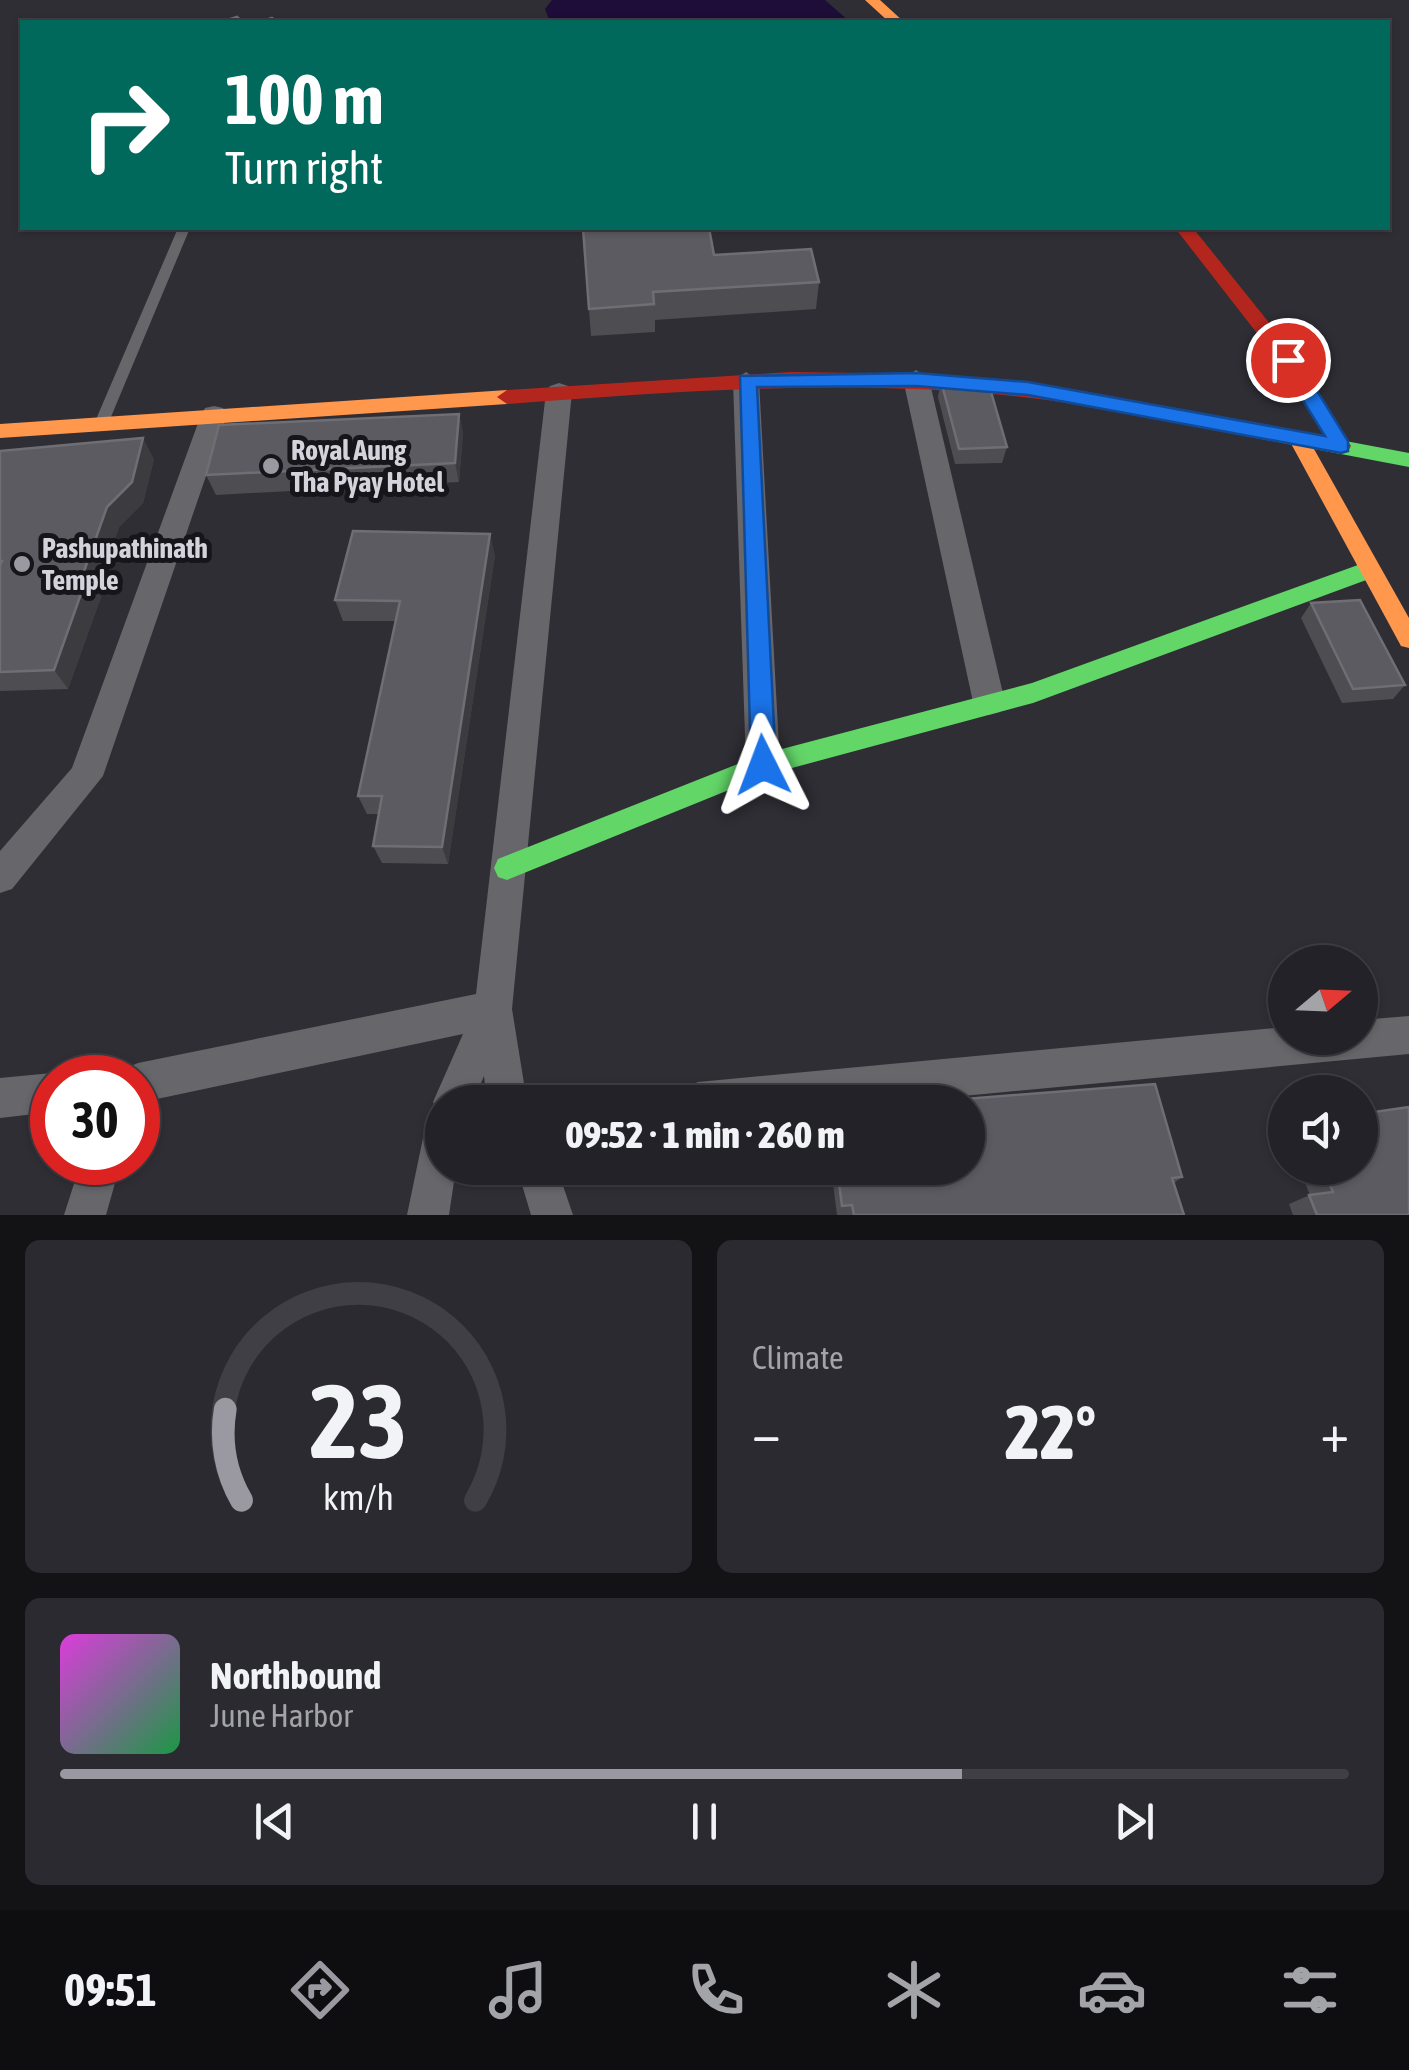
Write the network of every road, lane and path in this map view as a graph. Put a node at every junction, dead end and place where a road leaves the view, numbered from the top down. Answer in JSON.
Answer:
{"nodes":[{"id":1,"x":872,"y":0,"type":"edge"},
{"id":2,"x":895,"y":20,"type":"edge"},
{"id":3,"x":183,"y":230,"type":"edge"},
{"id":4,"x":1186,"y":230,"type":"edge"},
{"id":5,"x":916,"y":379,"type":"junction"},
{"id":6,"x":746,"y":381,"type":"junction"},
{"id":7,"x":559,"y":392,"type":"junction"},
{"id":8,"x":214,"y":415,"type":"junction"},
{"id":9,"x":102,"y":424,"type":"junction"},
{"id":10,"x":0,"y":431,"type":"edge"},
{"id":11,"x":1298,"y":438,"type":"junction"},
{"id":12,"x":1341,"y":446,"type":"junction"},
{"id":13,"x":1409,"y":460,"type":"edge"},
{"id":14,"x":1369,"y":570,"type":"junction"},
{"id":15,"x":1409,"y":639,"type":"edge"},
{"id":16,"x":989,"y":702,"type":"junction"},
{"id":17,"x":763,"y":765,"type":"junction"},
{"id":18,"x":507,"y":868,"type":"junction"},
{"id":19,"x":0,"y":877,"type":"edge"},
{"id":20,"x":494,"y":1009,"type":"junction"},
{"id":21,"x":1409,"y":1035,"type":"edge"},
{"id":22,"x":160,"y":1078,"type":"edge"},
{"id":23,"x":461,"y":1085,"type":"edge"},
{"id":24,"x":505,"y":1085,"type":"edge"},
{"id":25,"x":878,"y":1085,"type":"edge"},
{"id":26,"x":30,"y":1095,"type":"edge"},
{"id":27,"x":0,"y":1098,"type":"edge"},
{"id":28,"x":94,"y":1185,"type":"edge"},
{"id":29,"x":433,"y":1185,"type":"edge"},
{"id":30,"x":543,"y":1185,"type":"edge"},
{"id":31,"x":85,"y":1215,"type":"edge"},
{"id":32,"x":428,"y":1215,"type":"edge"},
{"id":33,"x":552,"y":1215,"type":"edge"}],
"edges":[{"from":1,"to":2,"type":"street"},
{"from":3,"to":9,"type":"lane"},
{"from":4,"to":12,"type":"street"},
{"from":5,"to":6,"type":"street"},
{"from":5,"to":11,"type":"street"},
{"from":5,"to":16,"type":"street"},
{"from":6,"to":7,"type":"street"},
{"from":6,"to":17,"type":"street"},
{"from":7,"to":8,"type":"street"},
{"from":7,"to":18,"type":"street"},
{"from":8,"to":9,"type":"street"},
{"from":8,"to":19,"type":"street"},
{"from":9,"to":10,"type":"street"},
{"from":11,"to":12,"type":"street"},
{"from":11,"to":14,"type":"street"},
{"from":12,"to":13,"type":"street"},
{"from":14,"to":15,"type":"street"},
{"from":14,"to":16,"type":"street"},
{"from":16,"to":17,"type":"street"},
{"from":17,"to":18,"type":"street"},
{"from":18,"to":20,"type":"street"},
{"from":20,"to":22,"type":"street"},
{"from":20,"to":23,"type":"street"},
{"from":20,"to":24,"type":"street"},
{"from":21,"to":25,"type":"street"},
{"from":26,"to":27,"type":"street"},
{"from":28,"to":31,"type":"street"},
{"from":29,"to":32,"type":"street"},
{"from":30,"to":33,"type":"street"}]}
